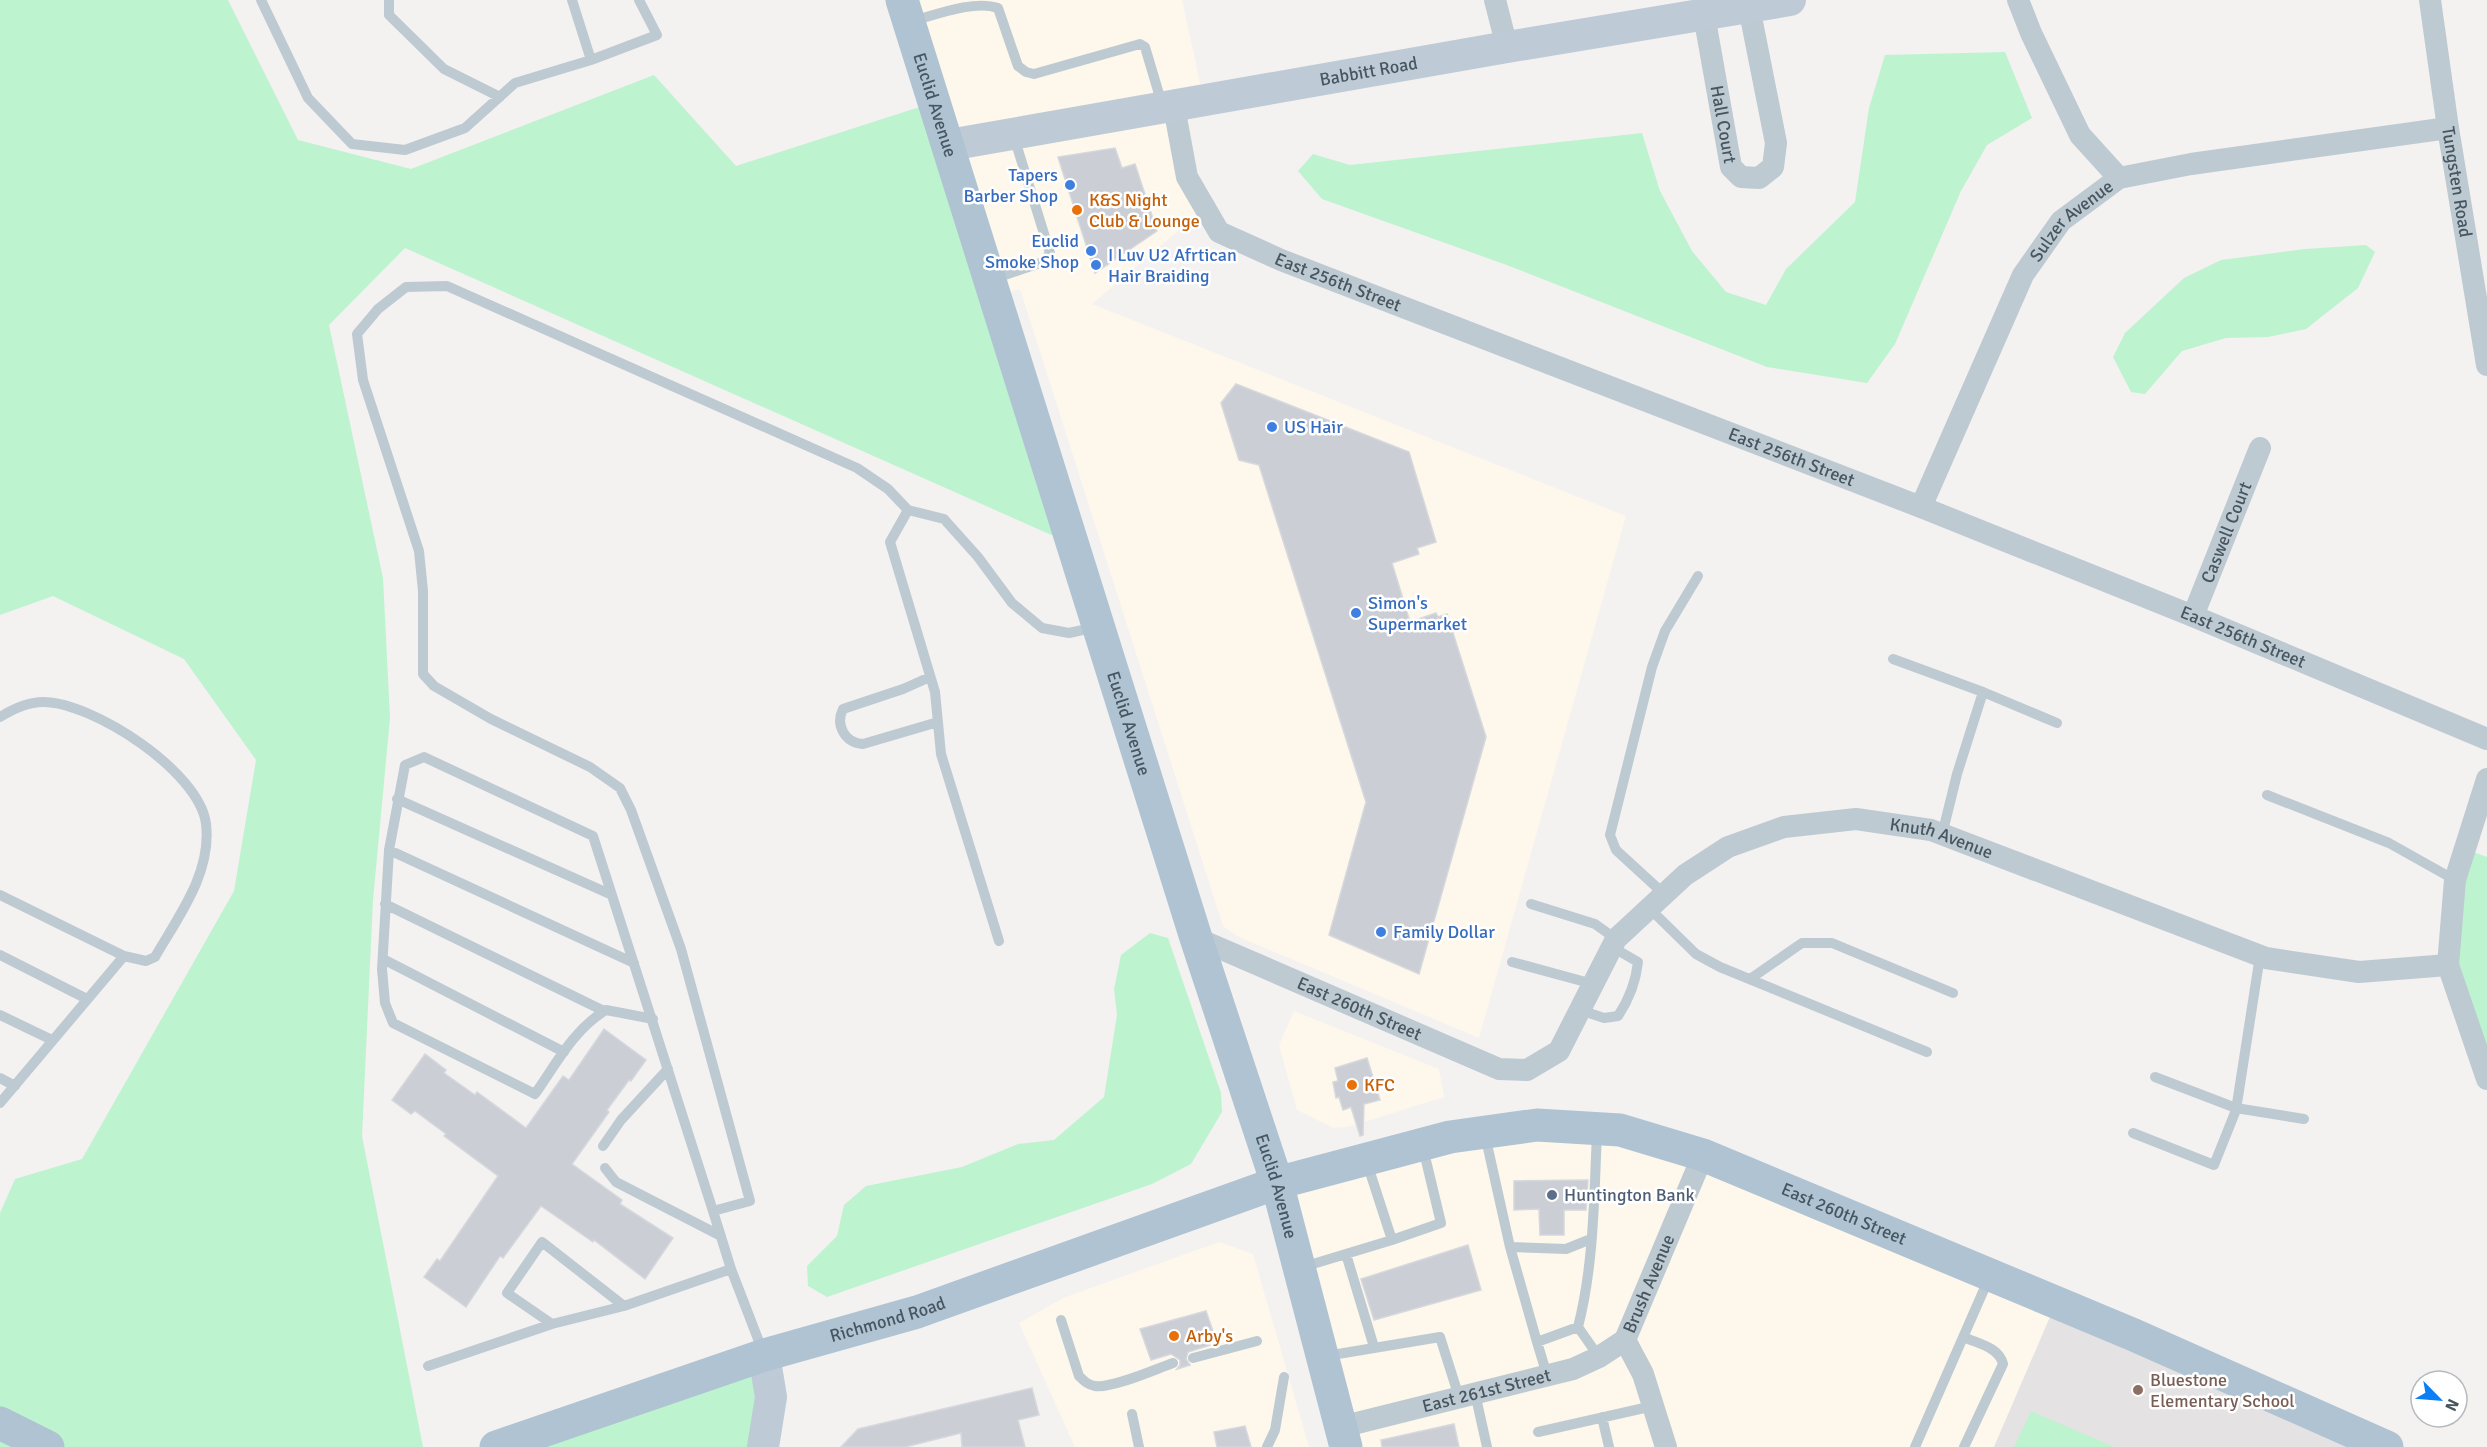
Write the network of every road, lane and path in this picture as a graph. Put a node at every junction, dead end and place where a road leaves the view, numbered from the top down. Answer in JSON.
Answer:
{"nodes":[{"id":1,"x":261,"y":0,"type":"edge"},
{"id":2,"x":388,"y":0,"type":"edge"},
{"id":3,"x":572,"y":0,"type":"edge"},
{"id":4,"x":639,"y":0,"type":"edge"},
{"id":5,"x":1494,"y":0,"type":"edge"},
{"id":6,"x":1790,"y":0,"type":"edge"},
{"id":7,"x":2018,"y":0,"type":"edge"},
{"id":8,"x":2430,"y":0,"type":"edge"},
{"id":9,"x":1749,"y":7,"type":"junction"},
{"id":10,"x":906,"y":11,"type":"edge"},
{"id":11,"x":1704,"y":15,"type":"junction"},
{"id":12,"x":1507,"y":47,"type":"junction"},
{"id":13,"x":591,"y":60,"type":"junction"},
{"id":14,"x":500,"y":97,"type":"junction"},
{"id":15,"x":1169,"y":108,"type":"junction"},
{"id":16,"x":2448,"y":128,"type":"junction"},
{"id":17,"x":1012,"y":134,"type":"junction"},
{"id":18,"x":949,"y":145,"type":"junction"},
{"id":19,"x":2119,"y":178,"type":"junction"},
{"id":20,"x":991,"y":279,"type":"junction"},
{"id":21,"x":2487,"y":365,"type":"edge"},
{"id":22,"x":2260,"y":448,"type":"dead end"},
{"id":23,"x":1921,"y":507,"type":"junction"},
{"id":24,"x":908,"y":510,"type":"junction"},
{"id":25,"x":1698,"y":576,"type":"dead end"},
{"id":26,"x":2193,"y":616,"type":"junction"},
{"id":27,"x":1099,"y":627,"type":"junction"},
{"id":28,"x":1893,"y":659,"type":"dead end"},
{"id":29,"x":930,"y":677,"type":"junction"},
{"id":30,"x":1983,"y":692,"type":"junction"},
{"id":31,"x":0,"y":717,"type":"edge"},
{"id":32,"x":938,"y":722,"type":"junction"},
{"id":33,"x":2057,"y":723,"type":"dead end"},
{"id":34,"x":2487,"y":739,"type":"edge"},
{"id":35,"x":2487,"y":779,"type":"edge"},
{"id":36,"x":2267,"y":795,"type":"dead end"},
{"id":37,"x":397,"y":799,"type":"junction"},
{"id":38,"x":1942,"y":835,"type":"junction"},
{"id":39,"x":389,"y":850,"type":"junction"},
{"id":40,"x":2455,"y":880,"type":"junction"},
{"id":41,"x":0,"y":895,"type":"edge"},
{"id":42,"x":612,"y":895,"type":"junction"},
{"id":43,"x":1657,"y":901,"type":"junction"},
{"id":44,"x":385,"y":904,"type":"junction"},
{"id":45,"x":1531,"y":904,"type":"dead end"},
{"id":46,"x":1196,"y":938,"type":"junction"},
{"id":47,"x":999,"y":941,"type":"dead end"},
{"id":48,"x":1614,"y":943,"type":"junction"},
{"id":49,"x":0,"y":955,"type":"edge"},
{"id":50,"x":124,"y":956,"type":"junction"},
{"id":51,"x":2260,"y":956,"type":"junction"},
{"id":52,"x":383,"y":960,"type":"junction"},
{"id":53,"x":1512,"y":962,"type":"dead end"},
{"id":54,"x":634,"y":963,"type":"junction"},
{"id":55,"x":2448,"y":965,"type":"junction"},
{"id":56,"x":1750,"y":979,"type":"junction"},
{"id":57,"x":1593,"y":984,"type":"junction"},
{"id":58,"x":1953,"y":993,"type":"dead end"},
{"id":59,"x":87,"y":999,"type":"junction"},
{"id":60,"x":1580,"y":1010,"type":"junction"},
{"id":61,"x":604,"y":1011,"type":"junction"},
{"id":62,"x":0,"y":1014,"type":"edge"},
{"id":63,"x":652,"y":1019,"type":"junction"},
{"id":64,"x":52,"y":1040,"type":"junction"},
{"id":65,"x":564,"y":1052,"type":"junction"},
{"id":66,"x":1927,"y":1052,"type":"dead end"},
{"id":67,"x":668,"y":1069,"type":"junction"},
{"id":68,"x":1527,"y":1070,"type":"joint"},
{"id":69,"x":2155,"y":1077,"type":"dead end"},
{"id":70,"x":0,"y":1078,"type":"edge"},
{"id":71,"x":2487,"y":1079,"type":"edge"},
{"id":72,"x":15,"y":1086,"type":"junction"},
{"id":73,"x":0,"y":1103,"type":"edge"},
{"id":74,"x":2236,"y":1108,"type":"junction"},
{"id":75,"x":2304,"y":1119,"type":"dead end"},
{"id":76,"x":1597,"y":1129,"type":"junction"},
{"id":77,"x":1484,"y":1132,"type":"junction"},
{"id":78,"x":2133,"y":1132,"type":"dead end"},
{"id":79,"x":1423,"y":1144,"type":"junction"},
{"id":80,"x":603,"y":1146,"type":"dead end"},
{"id":81,"x":1703,"y":1155,"type":"junction"},
{"id":82,"x":1366,"y":1160,"type":"junction"},
{"id":83,"x":605,"y":1168,"type":"dead end"},
{"id":84,"x":1277,"y":1183,"type":"junction"},
{"id":85,"x":713,"y":1211,"type":"junction"},
{"id":86,"x":721,"y":1236,"type":"junction"},
{"id":87,"x":1591,"y":1239,"type":"junction"},
{"id":88,"x":1392,"y":1240,"type":"junction"},
{"id":89,"x":1510,"y":1247,"type":"junction"},
{"id":90,"x":1346,"y":1254,"type":"junction"},
{"id":91,"x":1299,"y":1268,"type":"junction"},
{"id":92,"x":731,"y":1269,"type":"junction"},
{"id":93,"x":1991,"y":1275,"type":"junction"},
{"id":94,"x":624,"y":1306,"type":"junction"},
{"id":95,"x":1061,"y":1320,"type":"dead end"},
{"id":96,"x":552,"y":1324,"type":"junction"},
{"id":97,"x":1578,"y":1327,"type":"junction"},
{"id":98,"x":1964,"y":1337,"type":"junction"},
{"id":99,"x":1625,"y":1340,"type":"junction"},
{"id":100,"x":1257,"y":1341,"type":"dead end"},
{"id":101,"x":1537,"y":1342,"type":"junction"},
{"id":102,"x":1374,"y":1347,"type":"junction"},
{"id":103,"x":764,"y":1355,"type":"junction"},
{"id":104,"x":1323,"y":1356,"type":"junction"},
{"id":105,"x":1599,"y":1357,"type":"junction"},
{"id":106,"x":1193,"y":1358,"type":"dead end"},
{"id":107,"x":1173,"y":1363,"type":"dead end"},
{"id":108,"x":428,"y":1366,"type":"dead end"},
{"id":109,"x":1547,"y":1376,"type":"junction"},
{"id":110,"x":1284,"y":1377,"type":"dead end"},
{"id":111,"x":1467,"y":1395,"type":"junction"},
{"id":112,"x":1653,"y":1406,"type":"junction"},
{"id":113,"x":1132,"y":1414,"type":"dead end"},
{"id":114,"x":1602,"y":1417,"type":"junction"},
{"id":115,"x":0,"y":1423,"type":"edge"},
{"id":116,"x":1538,"y":1432,"type":"dead end"},
{"id":117,"x":1344,"y":1437,"type":"edge"},
{"id":118,"x":1671,"y":1444,"type":"edge"},
{"id":119,"x":48,"y":1447,"type":"edge"},
{"id":120,"x":496,"y":1447,"type":"edge"},
{"id":121,"x":763,"y":1447,"type":"edge"},
{"id":122,"x":1139,"y":1447,"type":"edge"},
{"id":123,"x":1268,"y":1447,"type":"edge"},
{"id":124,"x":1487,"y":1447,"type":"edge"},
{"id":125,"x":1609,"y":1447,"type":"edge"},
{"id":126,"x":1915,"y":1447,"type":"edge"},
{"id":127,"x":1964,"y":1447,"type":"edge"},
{"id":128,"x":2387,"y":1447,"type":"edge"}],
"edges":[{"from":1,"to":14,"type":"lane"},
{"from":2,"to":14,"type":"lane"},
{"from":3,"to":13,"type":"lane"},
{"from":4,"to":13,"type":"lane"},
{"from":5,"to":12,"type":"street"},
{"from":6,"to":9,"type":"main road","name":"Babbitt Road"},
{"from":7,"to":19,"type":"street"},
{"from":8,"to":16,"type":"street","name":"Tungsten Road"},
{"from":9,"to":11,"type":"main road","name":"Babbitt Road"},
{"from":9,"to":11,"type":"street","name":"Hall Court"},
{"from":10,"to":15,"type":"lane"},
{"from":10,"to":18,"type":"main road","name":"Euclid Avenue"},
{"from":11,"to":12,"type":"main road","name":"Babbitt Road"},
{"from":12,"to":15,"type":"main road","name":"Babbitt Road"},
{"from":13,"to":14,"type":"lane"},
{"from":15,"to":17,"type":"main road","name":"Babbitt Road"},
{"from":15,"to":23,"type":"street","name":"East 256th Street"},
{"from":16,"to":19,"type":"street","name":"Sulzer Avenue"},
{"from":16,"to":21,"type":"street","name":"Tungsten Road"},
{"from":17,"to":18,"type":"main road","name":"Babbitt Road"},
{"from":17,"to":20,"type":"lane"},
{"from":18,"to":20,"type":"main road","name":"Euclid Avenue"},
{"from":19,"to":23,"type":"street","name":"Sulzer Avenue"},
{"from":20,"to":27,"type":"main road","name":"Euclid Avenue"},
{"from":22,"to":26,"type":"street","name":"Caswell Court"},
{"from":23,"to":26,"type":"street","name":"East 256th Street"},
{"from":24,"to":27,"type":"lane"},
{"from":24,"to":29,"type":"lane"},
{"from":24,"to":85,"type":"lane"},
{"from":25,"to":43,"type":"lane"},
{"from":26,"to":34,"type":"street","name":"East 256th Street"},
{"from":27,"to":46,"type":"main road","name":"Euclid Avenue"},
{"from":28,"to":30,"type":"lane"},
{"from":29,"to":32,"type":"lane"},
{"from":29,"to":32,"type":"lane"},
{"from":30,"to":33,"type":"lane"},
{"from":30,"to":38,"type":"lane"},
{"from":31,"to":50,"type":"lane"},
{"from":32,"to":47,"type":"lane"},
{"from":35,"to":40,"type":"street"},
{"from":36,"to":40,"type":"lane"},
{"from":37,"to":39,"type":"lane"},
{"from":37,"to":42,"type":"lane"},
{"from":37,"to":42,"type":"lane"},
{"from":38,"to":43,"type":"street","name":"Knuth Avenue"},
{"from":38,"to":51,"type":"street","name":"Knuth Avenue"},
{"from":39,"to":44,"type":"lane"},
{"from":39,"to":54,"type":"lane"},
{"from":40,"to":55,"type":"street"},
{"from":41,"to":50,"type":"lane"},
{"from":42,"to":54,"type":"lane"},
{"from":43,"to":48,"type":"street","name":"Knuth Avenue"},
{"from":43,"to":56,"type":"lane"},
{"from":44,"to":52,"type":"lane"},
{"from":44,"to":61,"type":"lane"},
{"from":45,"to":48,"type":"lane"},
{"from":46,"to":68,"type":"street","name":"East 260th Street"},
{"from":46,"to":84,"type":"main road","name":"Euclid Avenue"},
{"from":48,"to":57,"type":"street","name":"Knuth Avenue"},
{"from":48,"to":60,"type":"lane"},
{"from":49,"to":59,"type":"lane"},
{"from":50,"to":59,"type":"lane"},
{"from":51,"to":55,"type":"street","name":"Knuth Avenue"},
{"from":51,"to":74,"type":"lane"},
{"from":52,"to":65,"type":"lane"},
{"from":52,"to":65,"type":"lane"},
{"from":53,"to":57,"type":"lane"},
{"from":54,"to":63,"type":"lane"},
{"from":55,"to":71,"type":"street"},
{"from":56,"to":58,"type":"lane"},
{"from":56,"to":66,"type":"lane"},
{"from":57,"to":60,"type":"street","name":"Knuth Avenue"},
{"from":59,"to":64,"type":"lane"},
{"from":60,"to":68,"type":"street","name":"Knuth Avenue"},
{"from":61,"to":63,"type":"lane"},
{"from":61,"to":65,"type":"lane"},
{"from":62,"to":64,"type":"lane"},
{"from":63,"to":67,"type":"lane"},
{"from":64,"to":72,"type":"lane"},
{"from":67,"to":80,"type":"lane"},
{"from":67,"to":85,"type":"lane"},
{"from":69,"to":74,"type":"lane"},
{"from":70,"to":72,"type":"lane"},
{"from":72,"to":73,"type":"lane"},
{"from":74,"to":75,"type":"lane"},
{"from":74,"to":78,"type":"lane"},
{"from":76,"to":77,"type":"main road","name":"East 260th Street"},
{"from":76,"to":81,"type":"main road","name":"East 260th Street"},
{"from":76,"to":87,"type":"lane"},
{"from":77,"to":79,"type":"main road","name":"East 260th Street"},
{"from":77,"to":89,"type":"lane"},
{"from":79,"to":82,"type":"main road","name":"East 260th Street"},
{"from":79,"to":88,"type":"lane"},
{"from":81,"to":93,"type":"main road","name":"East 260th Street"},
{"from":81,"to":99,"type":"street","name":"Brush Avenue"},
{"from":82,"to":84,"type":"main road","name":"East 260th Street"},
{"from":82,"to":88,"type":"lane"},
{"from":83,"to":86,"type":"lane"},
{"from":84,"to":91,"type":"main road","name":"Euclid Avenue"},
{"from":84,"to":103,"type":"main road","name":"Richmond Road"},
{"from":85,"to":86,"type":"lane"},
{"from":86,"to":92,"type":"lane"},
{"from":87,"to":89,"type":"lane"},
{"from":87,"to":97,"type":"lane"},
{"from":88,"to":90,"type":"lane"},
{"from":89,"to":101,"type":"lane"},
{"from":90,"to":91,"type":"lane"},
{"from":90,"to":102,"type":"lane"},
{"from":91,"to":104,"type":"main road","name":"Euclid Avenue"},
{"from":92,"to":94,"type":"lane"},
{"from":92,"to":103,"type":"lane"},
{"from":93,"to":98,"type":"lane"},
{"from":93,"to":128,"type":"main road","name":"East 260th Street"},
{"from":94,"to":96,"type":"lane"},
{"from":94,"to":96,"type":"lane"},
{"from":95,"to":107,"type":"lane"},
{"from":96,"to":108,"type":"lane"},
{"from":97,"to":101,"type":"lane"},
{"from":97,"to":105,"type":"lane"},
{"from":98,"to":126,"type":"lane"},
{"from":98,"to":127,"type":"lane"},
{"from":99,"to":105,"type":"street","name":"East 261st Street"},
{"from":99,"to":112,"type":"street","name":"Brush Avenue"},
{"from":100,"to":106,"type":"lane"},
{"from":101,"to":109,"type":"lane"},
{"from":102,"to":104,"type":"lane"},
{"from":102,"to":111,"type":"lane"},
{"from":103,"to":120,"type":"main road","name":"Richmond Road"},
{"from":103,"to":121,"type":"main road"},
{"from":104,"to":117,"type":"main road","name":"Euclid Avenue"},
{"from":105,"to":109,"type":"street","name":"East 261st Street"},
{"from":109,"to":111,"type":"street","name":"East 261st Street"},
{"from":110,"to":123,"type":"lane"},
{"from":111,"to":117,"type":"street","name":"East 261st Street"},
{"from":111,"to":124,"type":"lane"},
{"from":112,"to":114,"type":"lane"},
{"from":112,"to":118,"type":"street","name":"Brush Avenue"},
{"from":113,"to":122,"type":"lane"},
{"from":114,"to":116,"type":"lane"},
{"from":114,"to":125,"type":"lane"},
{"from":115,"to":119,"type":"main road"}]}
